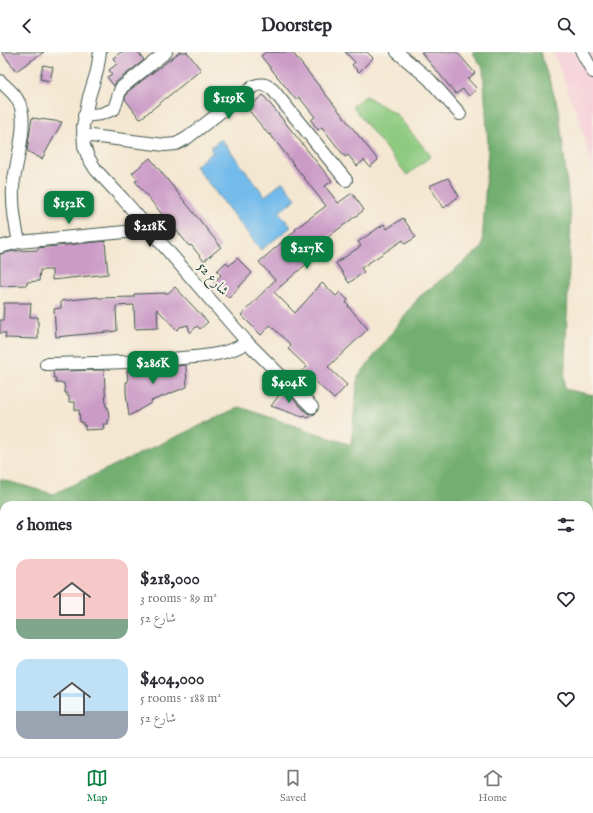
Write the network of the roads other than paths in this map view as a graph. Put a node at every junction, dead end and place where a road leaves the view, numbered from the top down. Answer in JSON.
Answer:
{"nodes":[{"id":1,"x":100,"y":52,"type":"edge"},
{"id":2,"x":166,"y":52,"type":"edge"},
{"id":3,"x":397,"y":52,"type":"edge"},
{"id":4,"x":582,"y":52,"type":"edge"},
{"id":5,"x":593,"y":72,"type":"edge"},
{"id":6,"x":0,"y":82,"type":"edge"},
{"id":7,"x":460,"y":114,"type":"dead end"},
{"id":8,"x":84,"y":116,"type":"junction"},
{"id":9,"x":83,"y":135,"type":"junction"},
{"id":10,"x":346,"y":180,"type":"dead end"},
{"id":11,"x":146,"y":226,"type":"junction"},
{"id":12,"x":19,"y":242,"type":"junction"},
{"id":13,"x":0,"y":247,"type":"edge"},
{"id":14,"x":247,"y":342,"type":"junction"},
{"id":15,"x":46,"y":364,"type":"dead end"},
{"id":16,"x":312,"y":407,"type":"dead end"}],
"edges":[{"from":1,"to":8,"type":"street","name":"شارع 52"},
{"from":2,"to":8,"type":"street"},
{"from":3,"to":7,"type":"street"},
{"from":4,"to":5,"type":"street"},
{"from":6,"to":12,"type":"street"},
{"from":8,"to":9,"type":"street","name":"شارع 52"},
{"from":9,"to":10,"type":"street"},
{"from":9,"to":11,"type":"street","name":"شارع 52"},
{"from":11,"to":12,"type":"street"},
{"from":11,"to":14,"type":"street","name":"شارع 52"},
{"from":12,"to":13,"type":"street"},
{"from":14,"to":15,"type":"street"},
{"from":14,"to":16,"type":"street","name":"شارع 52"}]}
